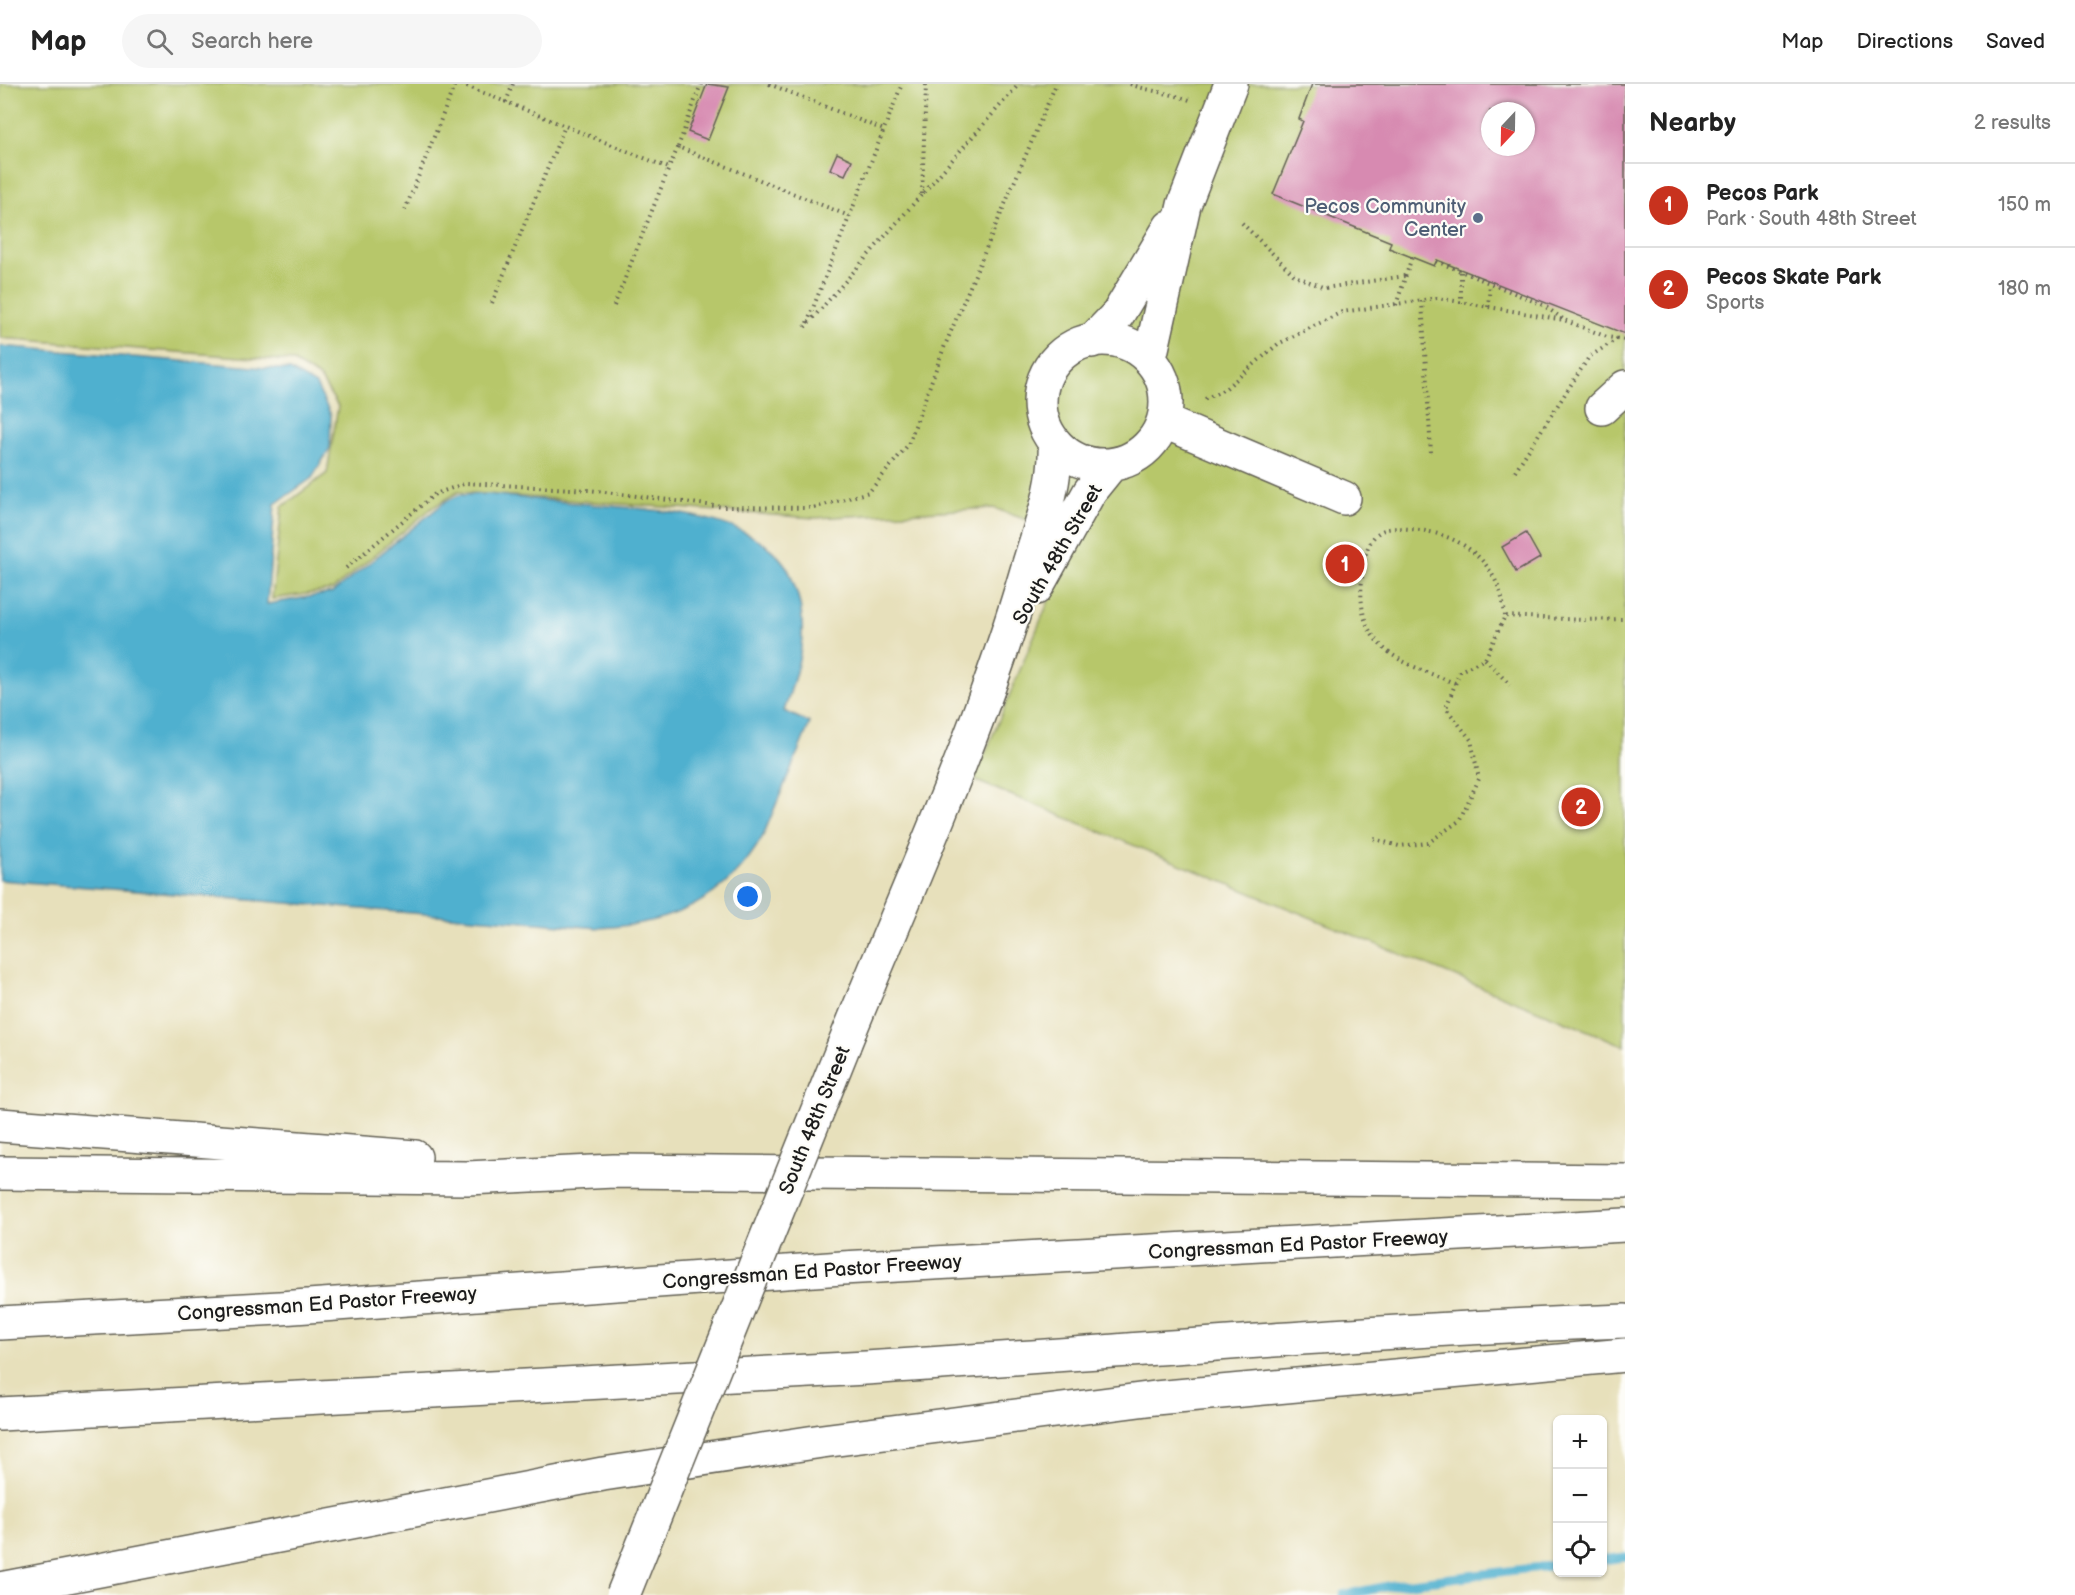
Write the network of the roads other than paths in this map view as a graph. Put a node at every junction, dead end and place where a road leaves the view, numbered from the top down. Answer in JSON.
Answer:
{"nodes":[{"id":1,"x":1231,"y":84,"type":"edge"},
{"id":2,"x":1184,"y":205,"type":"junction"},
{"id":3,"x":1092,"y":341,"type":"junction"},
{"id":4,"x":1150,"y":358,"type":"junction"},
{"id":5,"x":1165,"y":422,"type":"junction"},
{"id":6,"x":1055,"y":444,"type":"junction"},
{"id":7,"x":1111,"y":465,"type":"junction"},
{"id":8,"x":1344,"y":498,"type":"dead end"},
{"id":9,"x":1005,"y":645,"type":"junction"},
{"id":10,"x":0,"y":1125,"type":"edge"},
{"id":11,"x":614,"y":1171,"type":"junction"},
{"id":12,"x":0,"y":1173,"type":"edge"},
{"id":13,"x":1625,"y":1181,"type":"edge"},
{"id":14,"x":1625,"y":1225,"type":"edge"},
{"id":15,"x":1625,"y":1321,"type":"edge"},
{"id":16,"x":0,"y":1323,"type":"edge"},
{"id":17,"x":1625,"y":1354,"type":"edge"},
{"id":18,"x":0,"y":1414,"type":"edge"},
{"id":19,"x":0,"y":1589,"type":"edge"},
{"id":20,"x":623,"y":1595,"type":"edge"}],
"edges":[{"from":1,"to":2,"type":"main road"},
{"from":2,"to":3,"type":"main road"},
{"from":2,"to":4,"type":"main road"},
{"from":3,"to":4,"type":"main road"},
{"from":3,"to":6,"type":"main road"},
{"from":4,"to":5,"type":"main road"},
{"from":5,"to":7,"type":"main road"},
{"from":5,"to":8,"type":"main road"},
{"from":6,"to":7,"type":"main road"},
{"from":6,"to":9,"type":"main road","name":"South 48th Street"},
{"from":7,"to":9,"type":"main road","name":"South 48th Street"},
{"from":9,"to":20,"type":"main road","name":"South 48th Street","bridge":true},
{"from":10,"to":11,"type":"main road"},
{"from":11,"to":12,"type":"main road"},
{"from":11,"to":13,"type":"main road"},
{"from":14,"to":16,"type":"main road","name":"Congressman Ed Pastor Freeway"},
{"from":15,"to":18,"type":"main road"},
{"from":17,"to":19,"type":"main road"}]}
